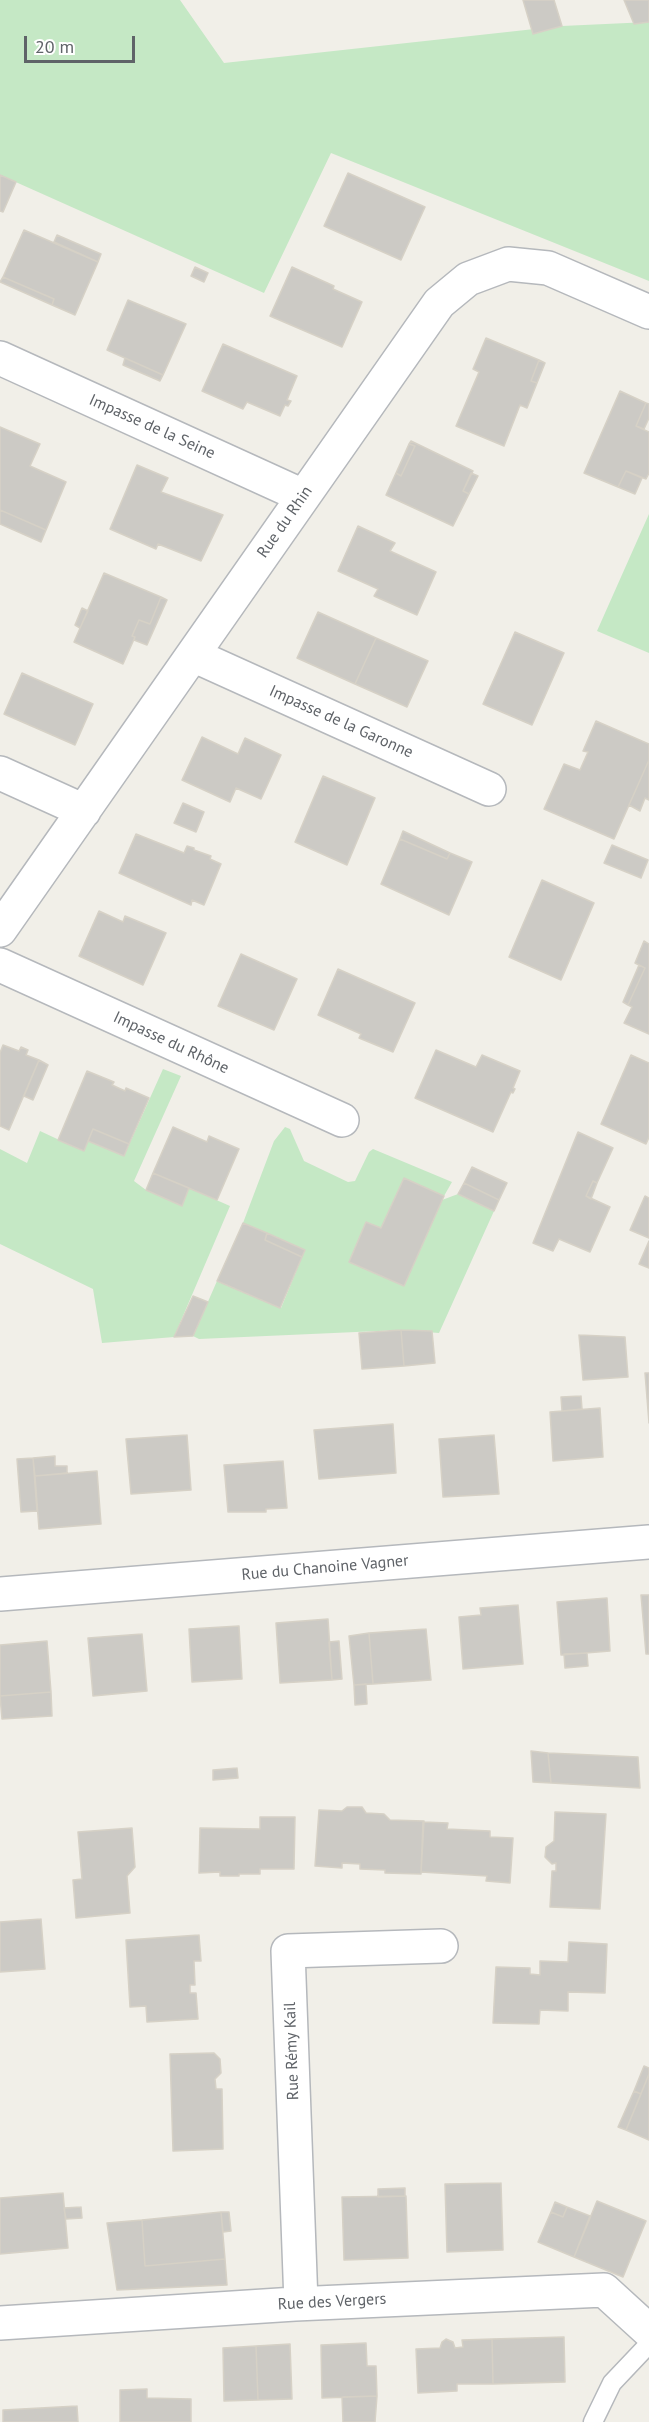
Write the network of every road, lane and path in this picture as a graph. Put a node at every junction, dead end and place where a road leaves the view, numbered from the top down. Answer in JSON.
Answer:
{"nodes":[{"id":1,"x":649,"y":312,"type":"edge"},
{"id":2,"x":0,"y":358,"type":"edge"},
{"id":3,"x":303,"y":496,"type":"junction"},
{"id":4,"x":193,"y":655,"type":"junction"},
{"id":5,"x":0,"y":773,"type":"edge"},
{"id":6,"x":489,"y":789,"type":"dead end"},
{"id":7,"x":84,"y":811,"type":"junction"},
{"id":8,"x":0,"y":930,"type":"edge"},
{"id":9,"x":0,"y":965,"type":"edge"},
{"id":10,"x":342,"y":1120,"type":"dead end"},
{"id":11,"x":649,"y":1542,"type":"edge"},
{"id":12,"x":0,"y":1594,"type":"edge"},
{"id":13,"x":441,"y":1946,"type":"dead end"},
{"id":14,"x":301,"y":2303,"type":"junction"},
{"id":15,"x":0,"y":2323,"type":"edge"},
{"id":16,"x":649,"y":2331,"type":"edge"},
{"id":17,"x":649,"y":2344,"type":"edge"},
{"id":18,"x":593,"y":2422,"type":"edge"}],
"edges":[{"from":1,"to":3,"type":"street","name":"Rue du Rhin"},
{"from":2,"to":3,"type":"street","name":"Impasse de la Seine"},
{"from":3,"to":4,"type":"street","name":"Rue du Rhin"},
{"from":4,"to":6,"type":"street","name":"Impasse de la Garonne"},
{"from":4,"to":7,"type":"street","name":"Rue du Rhin"},
{"from":5,"to":7,"type":"street"},
{"from":7,"to":8,"type":"street","name":"Rue du Rhin"},
{"from":9,"to":10,"type":"street","name":"Impasse du Rhône"},
{"from":11,"to":12,"type":"street","name":"Rue du Chanoine Vagner"},
{"from":13,"to":14,"type":"street","name":"Rue Rémy Kail"},
{"from":14,"to":15,"type":"street","name":"Rue des Vergers"},
{"from":14,"to":16,"type":"street","name":"Rue des Vergers"},
{"from":17,"to":18,"type":"lane"}]}
